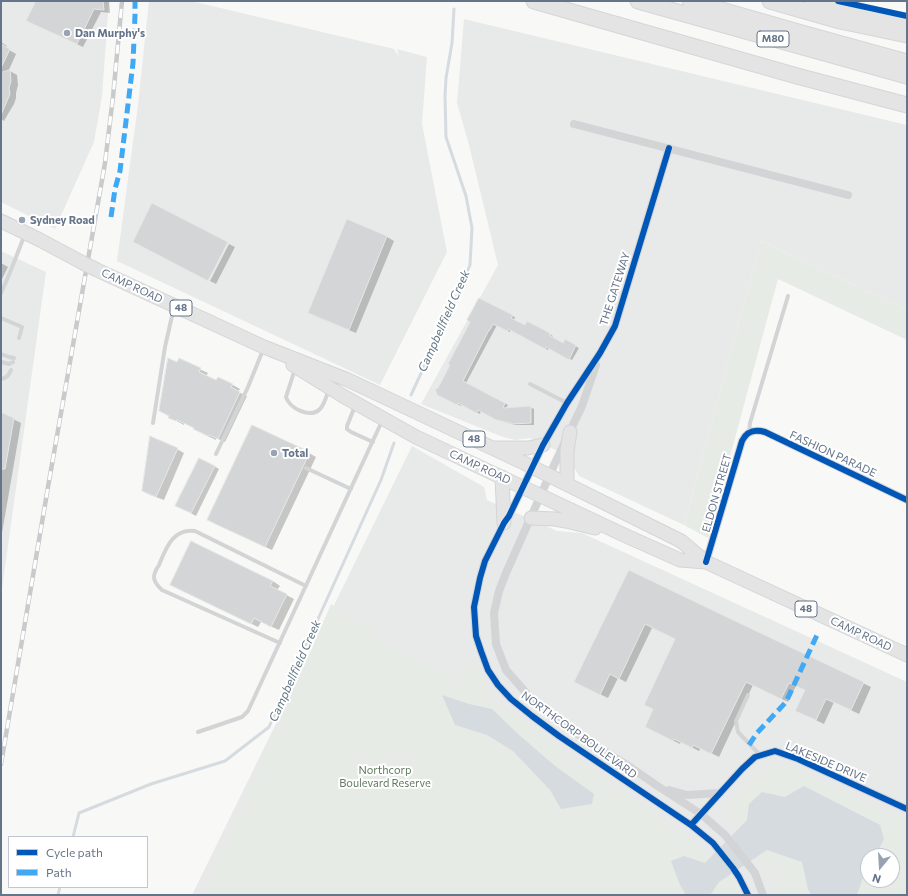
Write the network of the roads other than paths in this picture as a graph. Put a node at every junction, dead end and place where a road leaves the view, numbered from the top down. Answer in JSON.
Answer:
{"nodes":[{"id":1,"x":534,"y":1,"type":"edge"},
{"id":2,"x":638,"y":1,"type":"edge"},
{"id":3,"x":690,"y":1,"type":"edge"},
{"id":4,"x":770,"y":1,"type":"edge"},
{"id":5,"x":805,"y":1,"type":"edge"},
{"id":6,"x":907,"y":24,"type":"edge"},
{"id":7,"x":907,"y":35,"type":"edge"},
{"id":8,"x":907,"y":62,"type":"edge"},
{"id":9,"x":907,"y":76,"type":"edge"},
{"id":10,"x":907,"y":106,"type":"edge"},
{"id":11,"x":574,"y":124,"type":"dead end"},
{"id":12,"x":669,"y":148,"type":"junction"},
{"id":13,"x":848,"y":196,"type":"dead end"},
{"id":14,"x":1,"y":222,"type":"edge"},
{"id":15,"x":25,"y":233,"type":"junction"},
{"id":16,"x":1,"y":293,"type":"edge"},
{"id":17,"x":788,"y":296,"type":"dead end"},
{"id":18,"x":174,"y":305,"type":"junction"},
{"id":19,"x":1,"y":318,"type":"edge"},
{"id":20,"x":20,"y":338,"type":"dead end"},
{"id":21,"x":264,"y":347,"type":"junction"},
{"id":22,"x":600,"y":353,"type":"junction"},
{"id":23,"x":1,"y":354,"type":"edge"},
{"id":24,"x":1,"y":362,"type":"edge"},
{"id":25,"x":296,"y":367,"type":"junction"},
{"id":26,"x":11,"y":370,"type":"dead end"},
{"id":27,"x":1,"y":379,"type":"edge"},
{"id":28,"x":530,"y":384,"type":"dead end"},
{"id":29,"x":330,"y":388,"type":"junction"},
{"id":30,"x":567,"y":403,"type":"junction"},
{"id":31,"x":356,"y":404,"type":"junction"},
{"id":32,"x":383,"y":419,"type":"junction"},
{"id":33,"x":153,"y":423,"type":"dead end"},
{"id":34,"x":570,"y":432,"type":"junction"},
{"id":35,"x":749,"y":432,"type":"junction"},
{"id":36,"x":373,"y":442,"type":"junction"},
{"id":37,"x":543,"y":445,"type":"junction"},
{"id":38,"x":493,"y":448,"type":"junction"},
{"id":39,"x":216,"y":454,"type":"dead end"},
{"id":40,"x":306,"y":468,"type":"dead end"},
{"id":41,"x":533,"y":468,"type":"junction"},
{"id":42,"x":549,"y":475,"type":"junction"},
{"id":43,"x":502,"y":477,"type":"junction"},
{"id":44,"x":567,"y":484,"type":"junction"},
{"id":45,"x":523,"y":487,"type":"junction"},
{"id":46,"x":351,"y":489,"type":"junction"},
{"id":47,"x":541,"y":496,"type":"junction"},
{"id":48,"x":907,"y":500,"type":"edge"},
{"id":49,"x":531,"y":518,"type":"junction"},
{"id":50,"x":504,"y":523,"type":"junction"},
{"id":51,"x":624,"y":535,"type":"junction"},
{"id":52,"x":706,"y":562,"type":"junction"},
{"id":53,"x":306,"y":586,"type":"junction"},
{"id":54,"x":280,"y":643,"type":"junction"},
{"id":55,"x":907,"y":655,"type":"edge"},
{"id":56,"x":748,"y":695,"type":"dead end"},
{"id":57,"x":198,"y":732,"type":"dead end"},
{"id":58,"x":591,"y":743,"type":"junction"},
{"id":59,"x":584,"y":753,"type":"junction"},
{"id":60,"x":760,"y":756,"type":"junction"},
{"id":61,"x":659,"y":787,"type":"junction"},
{"id":62,"x":720,"y":793,"type":"junction"},
{"id":63,"x":907,"y":810,"type":"edge"},
{"id":64,"x":701,"y":814,"type":"junction"},
{"id":65,"x":691,"y":825,"type":"junction"},
{"id":66,"x":748,"y":895,"type":"edge"},
{"id":67,"x":763,"y":895,"type":"edge"}],
"edges":[{"from":1,"to":10,"type":"highway"},
{"from":2,"to":9,"type":"highway","number":"M80"},
{"from":3,"to":8,"type":"highway","number":"M80"},
{"from":4,"to":7,"type":"highway"},
{"from":5,"to":6,"type":"highway"},
{"from":11,"to":12,"type":"street"},
{"from":12,"to":13,"type":"street"},
{"from":12,"to":22,"type":"street","name":"THE GATEWAY"},
{"from":14,"to":15,"type":"main road","name":"CAMP ROAD","number":"48"},
{"from":15,"to":16,"type":"lane"},
{"from":15,"to":18,"type":"main road","name":"CAMP ROAD","number":"48","bridge":true},
{"from":17,"to":35,"type":"lane"},
{"from":18,"to":21,"type":"main road","name":"CAMP ROAD","number":"48"},
{"from":18,"to":33,"type":"lane"},
{"from":19,"to":20,"type":"lane"},
{"from":21,"to":25,"type":"main road","name":"CAMP ROAD","number":"48"},
{"from":21,"to":38,"type":"main road","name":"CAMP ROAD","number":"48"},
{"from":21,"to":39,"type":"lane"},
{"from":22,"to":30,"type":"street","name":"THE GATEWAY"},
{"from":22,"to":34,"type":"street","name":"THE GATEWAY"},
{"from":23,"to":24,"type":"lane"},
{"from":25,"to":29,"type":"main road","name":"CAMP ROAD","number":"48"},
{"from":25,"to":29,"type":"lane"},
{"from":26,"to":27,"type":"lane"},
{"from":28,"to":30,"type":"lane"},
{"from":29,"to":31,"type":"main road","name":"CAMP ROAD","number":"48"},
{"from":30,"to":37,"type":"street","name":"THE GATEWAY"},
{"from":31,"to":32,"type":"main road","name":"CAMP ROAD","number":"48"},
{"from":31,"to":36,"type":"lane"},
{"from":32,"to":36,"type":"lane"},
{"from":32,"to":43,"type":"main road","name":"CAMP ROAD","number":"48"},
{"from":34,"to":42,"type":"street","name":"THE GATEWAY"},
{"from":34,"to":44,"type":"main road"},
{"from":35,"to":48,"type":"street","name":"FASHION PARADE"},
{"from":35,"to":52,"type":"street","name":"ELDON STREET"},
{"from":36,"to":46,"type":"lane"},
{"from":37,"to":38,"type":"main road"},
{"from":37,"to":41,"type":"street","name":"THE GATEWAY"},
{"from":38,"to":41,"type":"main road","name":"CAMP ROAD","number":"48"},
{"from":40,"to":46,"type":"lane"},
{"from":41,"to":42,"type":"main road","name":"CAMP ROAD","number":"48"},
{"from":41,"to":45,"type":"street","name":"NORTHCORP BOULEVARD"},
{"from":42,"to":44,"type":"main road","name":"CAMP ROAD","number":"48"},
{"from":42,"to":47,"type":"street","name":"NORTHCORP BOULEVARD"},
{"from":43,"to":45,"type":"main road","name":"CAMP ROAD","number":"48"},
{"from":43,"to":50,"type":"main road"},
{"from":44,"to":52,"type":"main road","name":"CAMP ROAD","number":"48"},
{"from":45,"to":47,"type":"main road","name":"CAMP ROAD","number":"48"},
{"from":45,"to":50,"type":"street","name":"NORTHCORP BOULEVARD"},
{"from":46,"to":53,"type":"lane"},
{"from":47,"to":49,"type":"street","name":"NORTHCORP BOULEVARD"},
{"from":47,"to":51,"type":"main road","name":"CAMP ROAD","number":"48"},
{"from":49,"to":51,"type":"main road"},
{"from":49,"to":58,"type":"street","name":"NORTHCORP BOULEVARD"},
{"from":50,"to":59,"type":"street","name":"NORTHCORP BOULEVARD"},
{"from":51,"to":52,"type":"main road","name":"CAMP ROAD","number":"48"},
{"from":52,"to":55,"type":"main road","name":"CAMP ROAD","number":"48"},
{"from":53,"to":54,"type":"lane"},
{"from":53,"to":54,"type":"lane"},
{"from":54,"to":57,"type":"lane"},
{"from":56,"to":60,"type":"lane"},
{"from":58,"to":59,"type":"lane"},
{"from":58,"to":61,"type":"street","name":"NORTHCORP BOULEVARD"},
{"from":59,"to":65,"type":"street","name":"NORTHCORP BOULEVARD"},
{"from":60,"to":62,"type":"street","name":"LAKESIDE DRIVE"},
{"from":60,"to":63,"type":"street","name":"LAKESIDE DRIVE"},
{"from":61,"to":62,"type":"street"},
{"from":61,"to":64,"type":"street","name":"NORTHCORP BOULEVARD"},
{"from":62,"to":64,"type":"street","name":"LAKESIDE DRIVE"},
{"from":64,"to":65,"type":"street","name":"LAKESIDE DRIVE"},
{"from":64,"to":67,"type":"street","name":"NORTHCORP BOULEVARD"},
{"from":65,"to":66,"type":"street","name":"NORTHCORP BOULEVARD"}]}
